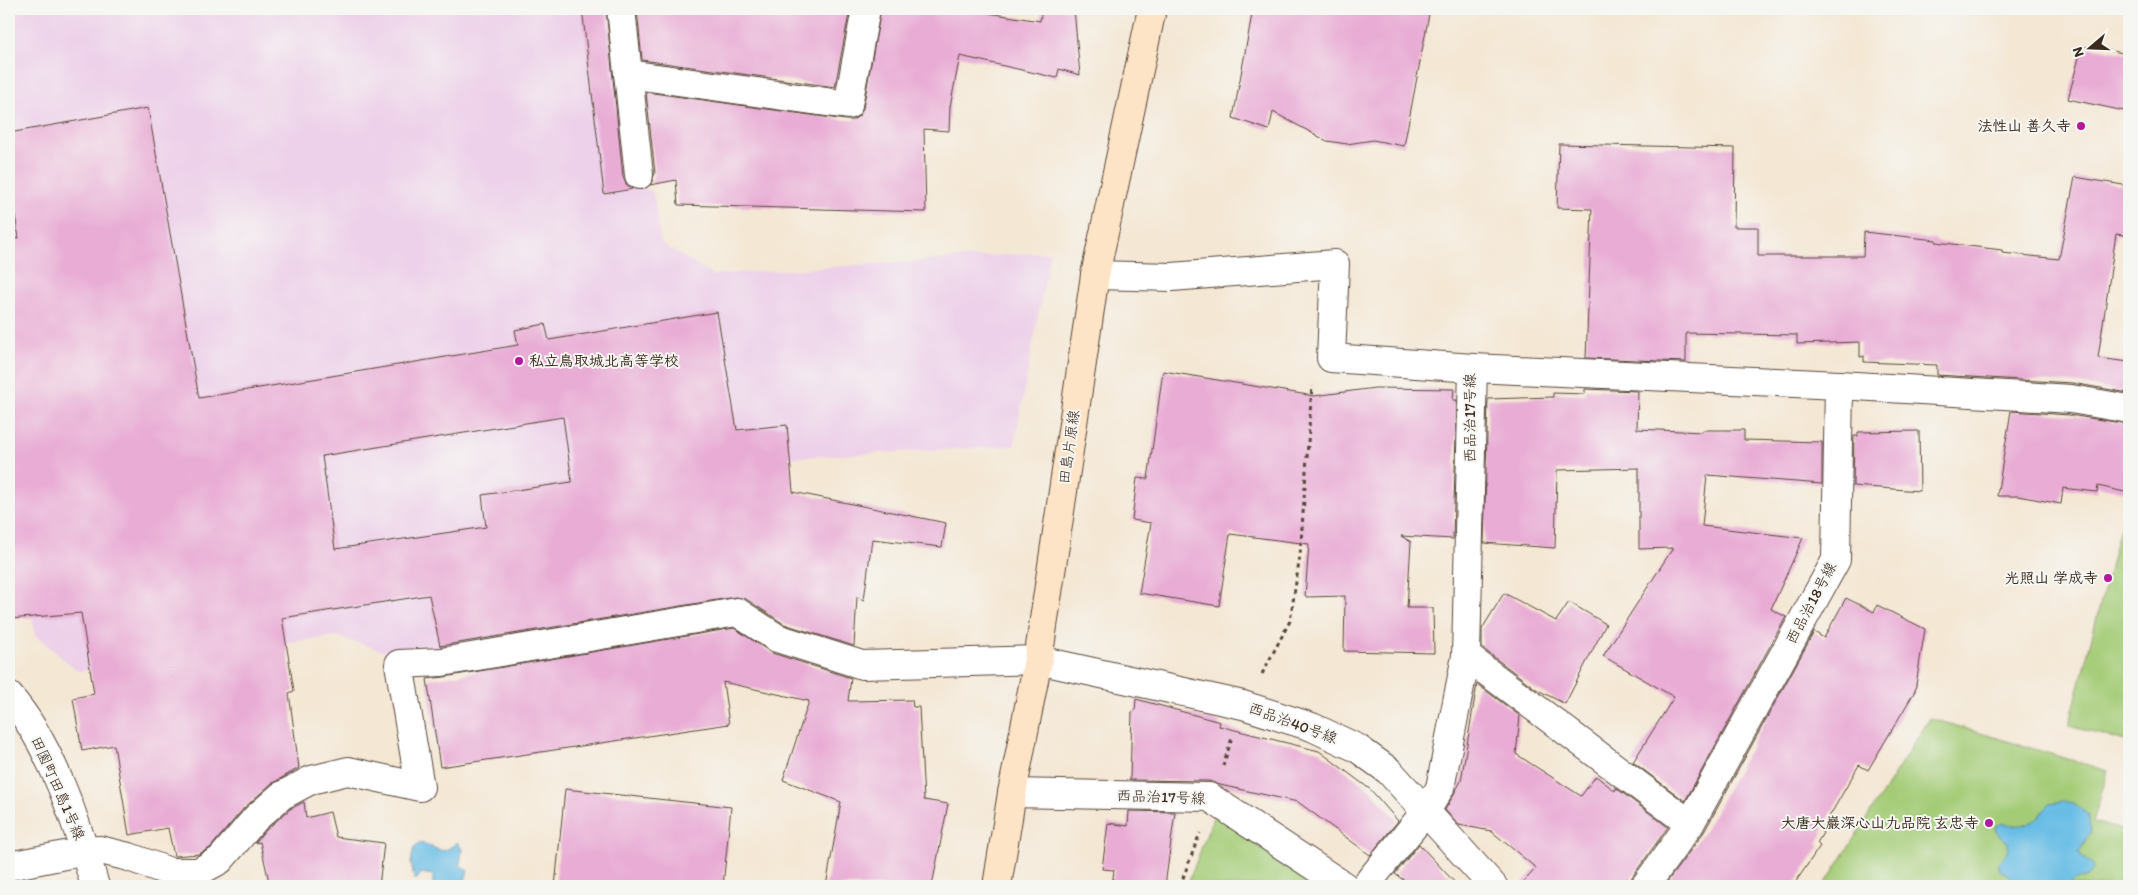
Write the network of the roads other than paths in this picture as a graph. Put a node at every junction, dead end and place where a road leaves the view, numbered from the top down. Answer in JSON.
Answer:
{"nodes":[{"id":1,"x":621,"y":9,"type":"edge"},
{"id":2,"x":866,"y":9,"type":"edge"},
{"id":3,"x":1152,"y":9,"type":"edge"},
{"id":4,"x":628,"y":74,"type":"junction"},
{"id":5,"x":639,"y":175,"type":"dead end"},
{"id":6,"x":1094,"y":275,"type":"junction"},
{"id":7,"x":1473,"y":368,"type":"junction"},
{"id":8,"x":1839,"y":385,"type":"junction"},
{"id":9,"x":2129,"y":409,"type":"edge"},
{"id":10,"x":1466,"y":656,"type":"junction"},
{"id":11,"x":1038,"y":660,"type":"junction"},
{"id":12,"x":9,"y":696,"type":"edge"},
{"id":13,"x":1012,"y":792,"type":"junction"},
{"id":14,"x":1426,"y":811,"type":"junction"},
{"id":15,"x":1690,"y":824,"type":"junction"},
{"id":16,"x":85,"y":851,"type":"junction"},
{"id":17,"x":9,"y":866,"type":"edge"},
{"id":18,"x":95,"y":886,"type":"edge"},
{"id":19,"x":997,"y":886,"type":"edge"},
{"id":20,"x":1344,"y":886,"type":"edge"},
{"id":21,"x":1365,"y":886,"type":"edge"},
{"id":22,"x":1493,"y":886,"type":"edge"},
{"id":23,"x":1645,"y":886,"type":"edge"}],
"edges":[{"from":1,"to":4,"type":"street"},
{"from":2,"to":4,"type":"street"},
{"from":3,"to":6,"type":"main road","name":"田島片原線"},
{"from":4,"to":5,"type":"street"},
{"from":6,"to":7,"type":"street","name":"西品治17号線"},
{"from":6,"to":11,"type":"main road","name":"田島片原線"},
{"from":7,"to":8,"type":"street"},
{"from":7,"to":10,"type":"street","name":"西品治17号線"},
{"from":8,"to":9,"type":"street"},
{"from":8,"to":15,"type":"street","name":"西品治18号線"},
{"from":10,"to":14,"type":"street","name":"西品治17号線"},
{"from":10,"to":15,"type":"street"},
{"from":11,"to":13,"type":"main road","name":"田島片原線"},
{"from":11,"to":14,"type":"street","name":"西品治40号線"},
{"from":11,"to":16,"type":"street","name":"西品治40号線"},
{"from":12,"to":16,"type":"street","name":"田園町田島1号線"},
{"from":13,"to":19,"type":"main road","name":"田島片原線"},
{"from":13,"to":20,"type":"street","name":"西品治17号線"},
{"from":14,"to":21,"type":"street","name":"西品治17号線"},
{"from":14,"to":22,"type":"street","name":"西品治40号線"},
{"from":15,"to":23,"type":"street","name":"西品治18号線"},
{"from":16,"to":17,"type":"street"},
{"from":16,"to":18,"type":"street","name":"田園町田島1号線"}]}
